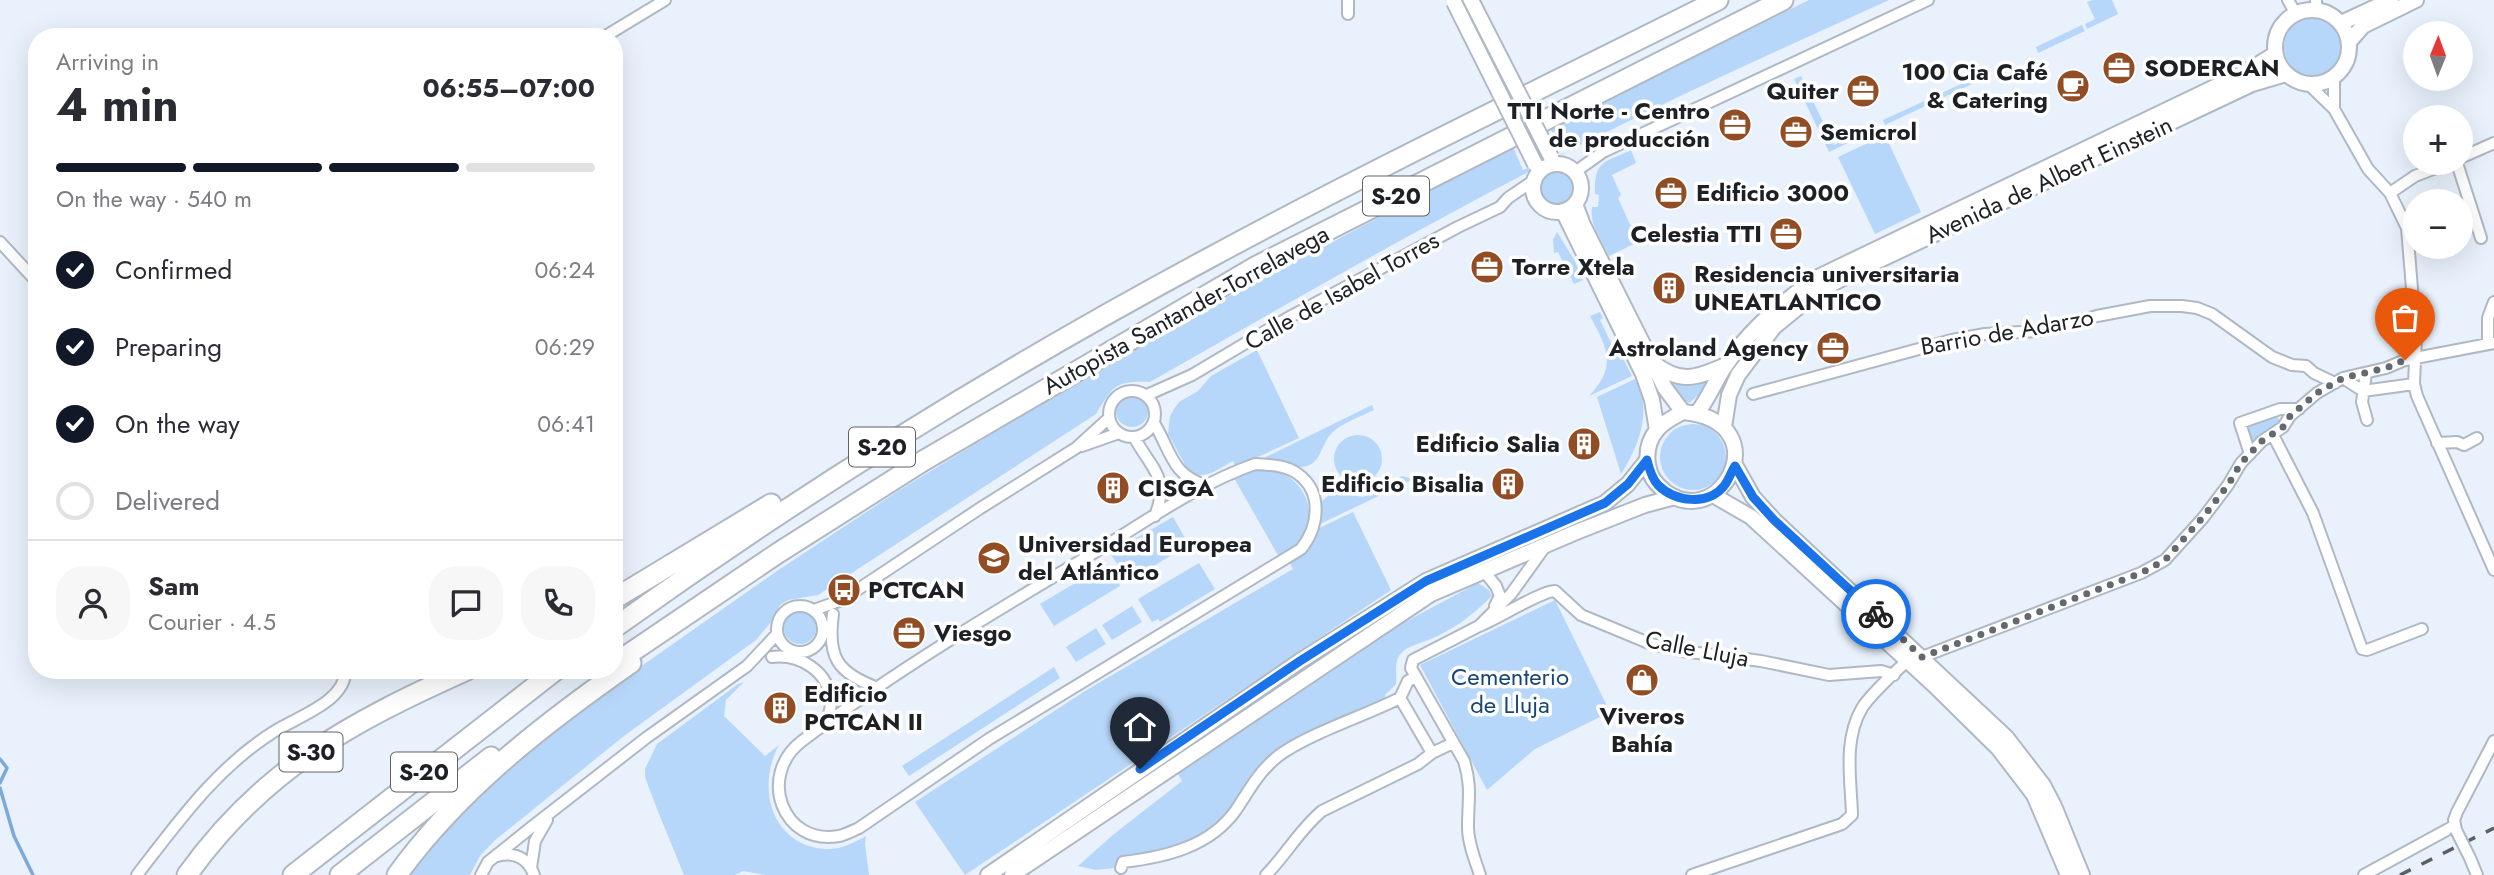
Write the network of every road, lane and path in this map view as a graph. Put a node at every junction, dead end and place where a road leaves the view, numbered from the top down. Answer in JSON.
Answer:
{"nodes":[{"id":1,"x":665,"y":0,"type":"edge"},
{"id":2,"x":1349,"y":0,"type":"edge"},
{"id":3,"x":1471,"y":0,"type":"edge"},
{"id":4,"x":1718,"y":0,"type":"edge"},
{"id":5,"x":1783,"y":0,"type":"edge"},
{"id":6,"x":1928,"y":0,"type":"edge"},
{"id":7,"x":2288,"y":0,"type":"edge"},
{"id":8,"x":2391,"y":0,"type":"edge"},
{"id":9,"x":2416,"y":0,"type":"edge"},
{"id":10,"x":1454,"y":1,"type":"edge"},
{"id":11,"x":2316,"y":5,"type":"edge"},
{"id":12,"x":2297,"y":14,"type":"junction"},
{"id":13,"x":1348,"y":15,"type":"dead end"},
{"id":14,"x":2342,"y":23,"type":"junction"},
{"id":15,"x":619,"y":28,"type":"edge"},
{"id":16,"x":2349,"y":42,"type":"junction"},
{"id":17,"x":2276,"y":54,"type":"junction"},
{"id":18,"x":2286,"y":74,"type":"junction"},
{"id":19,"x":2334,"y":77,"type":"junction"},
{"id":20,"x":2308,"y":84,"type":"junction"},
{"id":21,"x":2334,"y":109,"type":"junction"},
{"id":22,"x":2494,"y":143,"type":"edge"},
{"id":23,"x":2473,"y":152,"type":"edge"},
{"id":24,"x":1553,"y":160,"type":"junction"},
{"id":25,"x":1536,"y":172,"type":"junction"},
{"id":26,"x":1575,"y":172,"type":"junction"},
{"id":27,"x":2418,"y":175,"type":"edge"},
{"id":28,"x":2461,"y":175,"type":"edge"},
{"id":29,"x":2390,"y":192,"type":"junction"},
{"id":30,"x":1569,"y":207,"type":"junction"},
{"id":31,"x":2481,"y":238,"type":"dead end"},
{"id":32,"x":0,"y":242,"type":"edge"},
{"id":33,"x":28,"y":272,"type":"edge"},
{"id":34,"x":1162,"y":284,"type":"junction"},
{"id":35,"x":2494,"y":302,"type":"edge"},
{"id":36,"x":2491,"y":344,"type":"edge"},
{"id":37,"x":2417,"y":359,"type":"junction"},
{"id":38,"x":1650,"y":361,"type":"junction"},
{"id":39,"x":1726,"y":365,"type":"junction"},
{"id":40,"x":2366,"y":373,"type":"junction"},
{"id":41,"x":2339,"y":381,"type":"junction"},
{"id":42,"x":2414,"y":384,"type":"junction"},
{"id":43,"x":2363,"y":391,"type":"junction"},
{"id":44,"x":1753,"y":394,"type":"dead end"},
{"id":45,"x":1147,"y":395,"type":"junction"},
{"id":46,"x":2299,"y":409,"type":"junction"},
{"id":47,"x":1690,"y":412,"type":"junction"},
{"id":48,"x":1109,"y":418,"type":"junction"},
{"id":49,"x":2367,"y":421,"type":"dead end"},
{"id":50,"x":1154,"y":423,"type":"junction"},
{"id":51,"x":1724,"y":427,"type":"junction"},
{"id":52,"x":1657,"y":430,"type":"junction"},
{"id":53,"x":1119,"y":433,"type":"junction"},
{"id":54,"x":2273,"y":435,"type":"junction"},
{"id":55,"x":1134,"y":437,"type":"junction"},
{"id":56,"x":2477,"y":438,"type":"dead end"},
{"id":57,"x":2437,"y":443,"type":"junction"},
{"id":58,"x":1076,"y":448,"type":"junction"},
{"id":59,"x":2250,"y":454,"type":"junction"},
{"id":60,"x":1647,"y":460,"type":"junction"},
{"id":61,"x":1735,"y":466,"type":"junction"},
{"id":62,"x":1206,"y":485,"type":"junction"},
{"id":63,"x":1713,"y":495,"type":"junction"},
{"id":64,"x":1675,"y":497,"type":"junction"},
{"id":65,"x":1155,"y":516,"type":"junction"},
{"id":66,"x":830,"y":519,"type":"junction"},
{"id":67,"x":1547,"y":544,"type":"junction"},
{"id":68,"x":1483,"y":570,"type":"junction"},
{"id":69,"x":2494,"y":570,"type":"edge"},
{"id":70,"x":623,"y":594,"type":"edge"},
{"id":71,"x":842,"y":600,"type":"junction"},
{"id":72,"x":814,"y":610,"type":"junction"},
{"id":73,"x":1492,"y":612,"type":"junction"},
{"id":74,"x":833,"y":614,"type":"junction"},
{"id":75,"x":623,"y":622,"type":"edge"},
{"id":76,"x":1479,"y":626,"type":"junction"},
{"id":77,"x":823,"y":628,"type":"junction"},
{"id":78,"x":2422,"y":629,"type":"dead end"},
{"id":79,"x":777,"y":634,"type":"junction"},
{"id":80,"x":786,"y":648,"type":"junction"},
{"id":81,"x":772,"y":657,"type":"junction"},
{"id":82,"x":1922,"y":657,"type":"junction"},
{"id":83,"x":623,"y":658,"type":"edge"},
{"id":84,"x":1907,"y":661,"type":"junction"},
{"id":85,"x":747,"y":666,"type":"junction"},
{"id":86,"x":623,"y":668,"type":"edge"},
{"id":87,"x":1894,"y":675,"type":"junction"},
{"id":88,"x":1416,"y":677,"type":"junction"},
{"id":89,"x":344,"y":679,"type":"edge"},
{"id":90,"x":448,"y":679,"type":"edge"},
{"id":91,"x":544,"y":679,"type":"edge"},
{"id":92,"x":594,"y":679,"type":"edge"},
{"id":93,"x":607,"y":679,"type":"edge"},
{"id":94,"x":878,"y":688,"type":"junction"},
{"id":95,"x":1400,"y":698,"type":"junction"},
{"id":96,"x":826,"y":724,"type":"junction"},
{"id":97,"x":2494,"y":741,"type":"edge"},
{"id":98,"x":1453,"y":743,"type":"junction"},
{"id":99,"x":1432,"y":753,"type":"junction"},
{"id":100,"x":555,"y":809,"type":"junction"},
{"id":101,"x":2455,"y":828,"type":"junction"},
{"id":102,"x":494,"y":857,"type":"junction"},
{"id":103,"x":1121,"y":868,"type":"dead end"},
{"id":104,"x":2073,"y":871,"type":"edge"},
{"id":105,"x":533,"y":872,"type":"edge"},
{"id":106,"x":137,"y":875,"type":"edge"},
{"id":107,"x":187,"y":875,"type":"edge"},
{"id":108,"x":293,"y":875,"type":"edge"},
{"id":109,"x":340,"y":875,"type":"edge"},
{"id":110,"x":397,"y":875,"type":"edge"},
{"id":111,"x":481,"y":875,"type":"edge"},
{"id":112,"x":988,"y":875,"type":"edge"},
{"id":113,"x":1012,"y":875,"type":"edge"},
{"id":114,"x":1266,"y":875,"type":"edge"},
{"id":115,"x":1480,"y":875,"type":"edge"},
{"id":116,"x":1692,"y":875,"type":"edge"},
{"id":117,"x":2364,"y":875,"type":"edge"},
{"id":118,"x":2477,"y":875,"type":"edge"}],
"edges":[{"from":1,"to":15,"type":"street"},
{"from":2,"to":13,"type":"street"},
{"from":3,"to":24,"type":"main road","bridge":true},
{"from":4,"to":34,"type":"highway","name":"Autopista Santander-Torrelavega","number":"S-20"},
{"from":5,"to":66,"type":"highway","name":"Autopista Santander-Torrelavega","number":"S-20"},
{"from":6,"to":26,"type":"street"},
{"from":7,"to":12,"type":"street"},
{"from":8,"to":14,"type":"main road"},
{"from":9,"to":16,"type":"main road"},
{"from":10,"to":25,"type":"main road","bridge":true},
{"from":11,"to":12,"type":"main road"},
{"from":11,"to":14,"type":"main road"},
{"from":12,"to":17,"type":"main road"},
{"from":14,"to":16,"type":"main road"},
{"from":16,"to":19,"type":"main road"},
{"from":17,"to":18,"type":"main road"},
{"from":17,"to":39,"type":"main road","name":"Avenida de Albert Einstein"},
{"from":18,"to":20,"type":"main road"},
{"from":18,"to":51,"type":"main road","name":"Avenida de Albert Einstein"},
{"from":19,"to":20,"type":"main road"},
{"from":19,"to":21,"type":"street"},
{"from":20,"to":21,"type":"street"},
{"from":21,"to":29,"type":"street"},
{"from":22,"to":23,"type":"street"},
{"from":24,"to":25,"type":"main road"},
{"from":24,"to":26,"type":"main road"},
{"from":25,"to":30,"type":"main road"},
{"from":25,"to":45,"type":"street","name":"Calle de Isabel Torres"},
{"from":26,"to":30,"type":"main road"},
{"from":27,"to":29,"type":"street"},
{"from":28,"to":31,"type":"street"},
{"from":29,"to":37,"type":"street"},
{"from":30,"to":38,"type":"main road"},
{"from":30,"to":52,"type":"main road"},
{"from":32,"to":33,"type":"street"},
{"from":34,"to":70,"type":"highway"},
{"from":34,"to":75,"type":"highway","name":"Autopista Santander-Torrelavega","number":"S-20"},
{"from":35,"to":36,"type":"street"},
{"from":36,"to":37,"type":"street"},
{"from":37,"to":40,"type":"street"},
{"from":37,"to":42,"type":"street"},
{"from":38,"to":39,"type":"main road","name":"Avenida de Albert Einstein"},
{"from":38,"to":47,"type":"main road"},
{"from":39,"to":47,"type":"main road","name":"Avenida de Albert Einstein"},
{"from":40,"to":41,"type":"street"},
{"from":40,"to":43,"type":"street"},
{"from":41,"to":43,"type":"street","name":"Barrio de Adarzo"},
{"from":41,"to":44,"type":"street","name":"Barrio de Adarzo"},
{"from":41,"to":46,"type":"street"},
{"from":42,"to":43,"type":"street"},
{"from":42,"to":57,"type":"street"},
{"from":43,"to":49,"type":"street"},
{"from":45,"to":48,"type":"street"},
{"from":45,"to":50,"type":"street"},
{"from":46,"to":54,"type":"street"},
{"from":46,"to":59,"type":"street"},
{"from":47,"to":51,"type":"main road"},
{"from":47,"to":52,"type":"main road"},
{"from":48,"to":53,"type":"street"},
{"from":48,"to":58,"type":"street"},
{"from":50,"to":55,"type":"street"},
{"from":50,"to":62,"type":"street"},
{"from":51,"to":61,"type":"main road"},
{"from":52,"to":60,"type":"main road"},
{"from":53,"to":55,"type":"street"},
{"from":53,"to":58,"type":"street"},
{"from":54,"to":59,"type":"street"},
{"from":54,"to":78,"type":"street"},
{"from":55,"to":65,"type":"street"},
{"from":56,"to":57,"type":"street"},
{"from":57,"to":69,"type":"street"},
{"from":58,"to":71,"type":"street"},
{"from":59,"to":82,"type":"street"},
{"from":60,"to":64,"type":"main road"},
{"from":60,"to":112,"type":"main road"},
{"from":61,"to":63,"type":"main road"},
{"from":61,"to":82,"type":"main road"},
{"from":62,"to":65,"type":"street"},
{"from":62,"to":96,"type":"street"},
{"from":63,"to":64,"type":"main road"},
{"from":63,"to":84,"type":"main road"},
{"from":64,"to":67,"type":"main road"},
{"from":65,"to":94,"type":"street"},
{"from":66,"to":83,"type":"highway","name":"Autopista Santander-Torrelavega","number":"S-20"},
{"from":66,"to":86,"type":"highway"},
{"from":67,"to":68,"type":"main road"},
{"from":67,"to":73,"type":"street","name":"Calle Lluja"},
{"from":68,"to":73,"type":"street"},
{"from":68,"to":113,"type":"main road"},
{"from":71,"to":72,"type":"street"},
{"from":71,"to":74,"type":"street"},
{"from":72,"to":77,"type":"street"},
{"from":72,"to":79,"type":"street"},
{"from":73,"to":76,"type":"street","name":"Calle Lluja"},
{"from":74,"to":77,"type":"street"},
{"from":74,"to":94,"type":"street"},
{"from":76,"to":87,"type":"street","name":"Calle Lluja"},
{"from":76,"to":88,"type":"street","name":"Calle Lluja"},
{"from":77,"to":80,"type":"street"},
{"from":79,"to":80,"type":"street"},
{"from":79,"to":85,"type":"street"},
{"from":80,"to":81,"type":"street"},
{"from":81,"to":85,"type":"street"},
{"from":81,"to":96,"type":"street"},
{"from":82,"to":104,"type":"main road"},
{"from":84,"to":87,"type":"street"},
{"from":84,"to":104,"type":"main road"},
{"from":85,"to":100,"type":"street"},
{"from":87,"to":116,"type":"street"},
{"from":88,"to":95,"type":"street","name":"Calle Lluja"},
{"from":88,"to":98,"type":"street"},
{"from":89,"to":106,"type":"street"},
{"from":90,"to":107,"type":"highway","number":"S-30"},
{"from":91,"to":108,"type":"highway","number":"S-20"},
{"from":92,"to":109,"type":"highway","number":"S-20"},
{"from":93,"to":110,"type":"highway"},
{"from":94,"to":96,"type":"street"},
{"from":95,"to":99,"type":"street"},
{"from":95,"to":103,"type":"street","name":"Calle Lluja"},
{"from":97,"to":101,"type":"street"},
{"from":98,"to":99,"type":"street"},
{"from":98,"to":115,"type":"street"},
{"from":99,"to":114,"type":"street"},
{"from":100,"to":102,"type":"street"},
{"from":100,"to":105,"type":"street"},
{"from":101,"to":117,"type":"street"},
{"from":101,"to":118,"type":"street","bridge":true},
{"from":102,"to":105,"type":"street"},
{"from":102,"to":111,"type":"street"}]}
